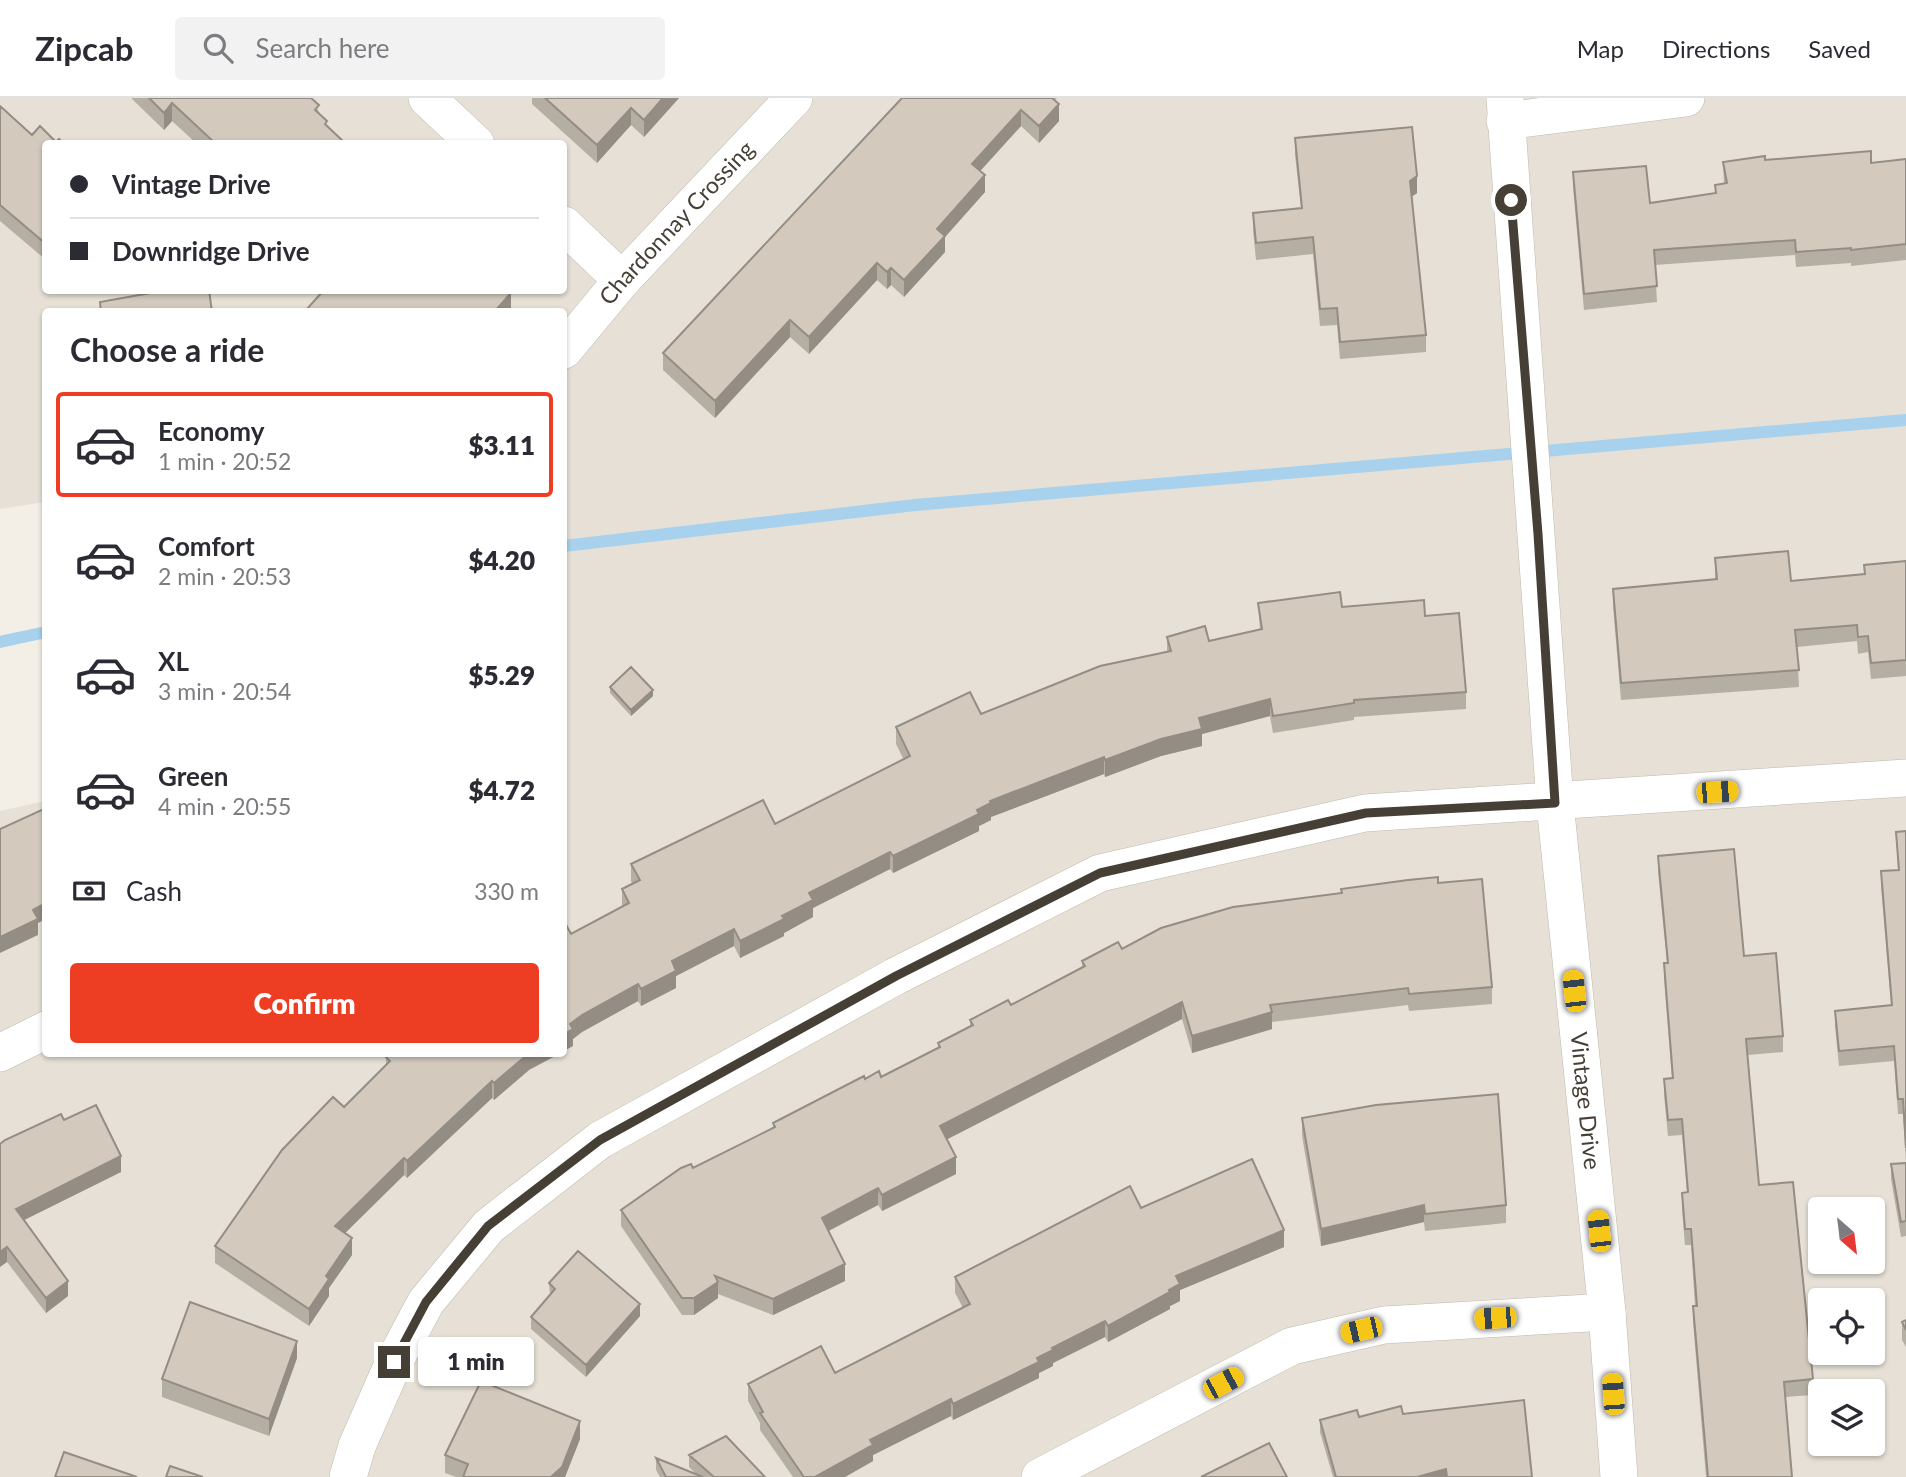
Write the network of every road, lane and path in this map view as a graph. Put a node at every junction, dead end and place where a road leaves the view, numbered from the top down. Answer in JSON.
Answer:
{"nodes":[{"id":1,"x":427,"y":98,"type":"edge"},
{"id":2,"x":794,"y":98,"type":"edge"},
{"id":3,"x":1686,"y":98,"type":"edge"},
{"id":4,"x":1505,"y":109,"type":"edge"},
{"id":5,"x":472,"y":140,"type":"edge"},
{"id":6,"x":567,"y":228,"type":"edge"},
{"id":7,"x":622,"y":280,"type":"junction"},
{"id":8,"x":567,"y":346,"type":"edge"},
{"id":9,"x":1906,"y":778,"type":"edge"},
{"id":10,"x":1555,"y":803,"type":"junction"},
{"id":11,"x":42,"y":1032,"type":"edge"},
{"id":12,"x":0,"y":1053,"type":"edge"},
{"id":13,"x":1607,"y":1312,"type":"junction"},
{"id":14,"x":348,"y":1477,"type":"edge"},
{"id":15,"x":1040,"y":1477,"type":"edge"},
{"id":16,"x":1619,"y":1477,"type":"edge"}],
"edges":[{"from":1,"to":5,"type":"street"},
{"from":2,"to":7,"type":"street","name":"Chardonnay Crossing"},
{"from":3,"to":4,"type":"street"},
{"from":4,"to":10,"type":"street","name":"Vintage Drive"},
{"from":6,"to":7,"type":"street"},
{"from":7,"to":8,"type":"street","name":"Chardonnay Crossing"},
{"from":9,"to":10,"type":"street"},
{"from":10,"to":13,"type":"street","name":"Vintage Drive"},
{"from":10,"to":14,"type":"street"},
{"from":11,"to":12,"type":"street"},
{"from":13,"to":15,"type":"street"},
{"from":13,"to":16,"type":"street","name":"Vintage Drive"}]}
